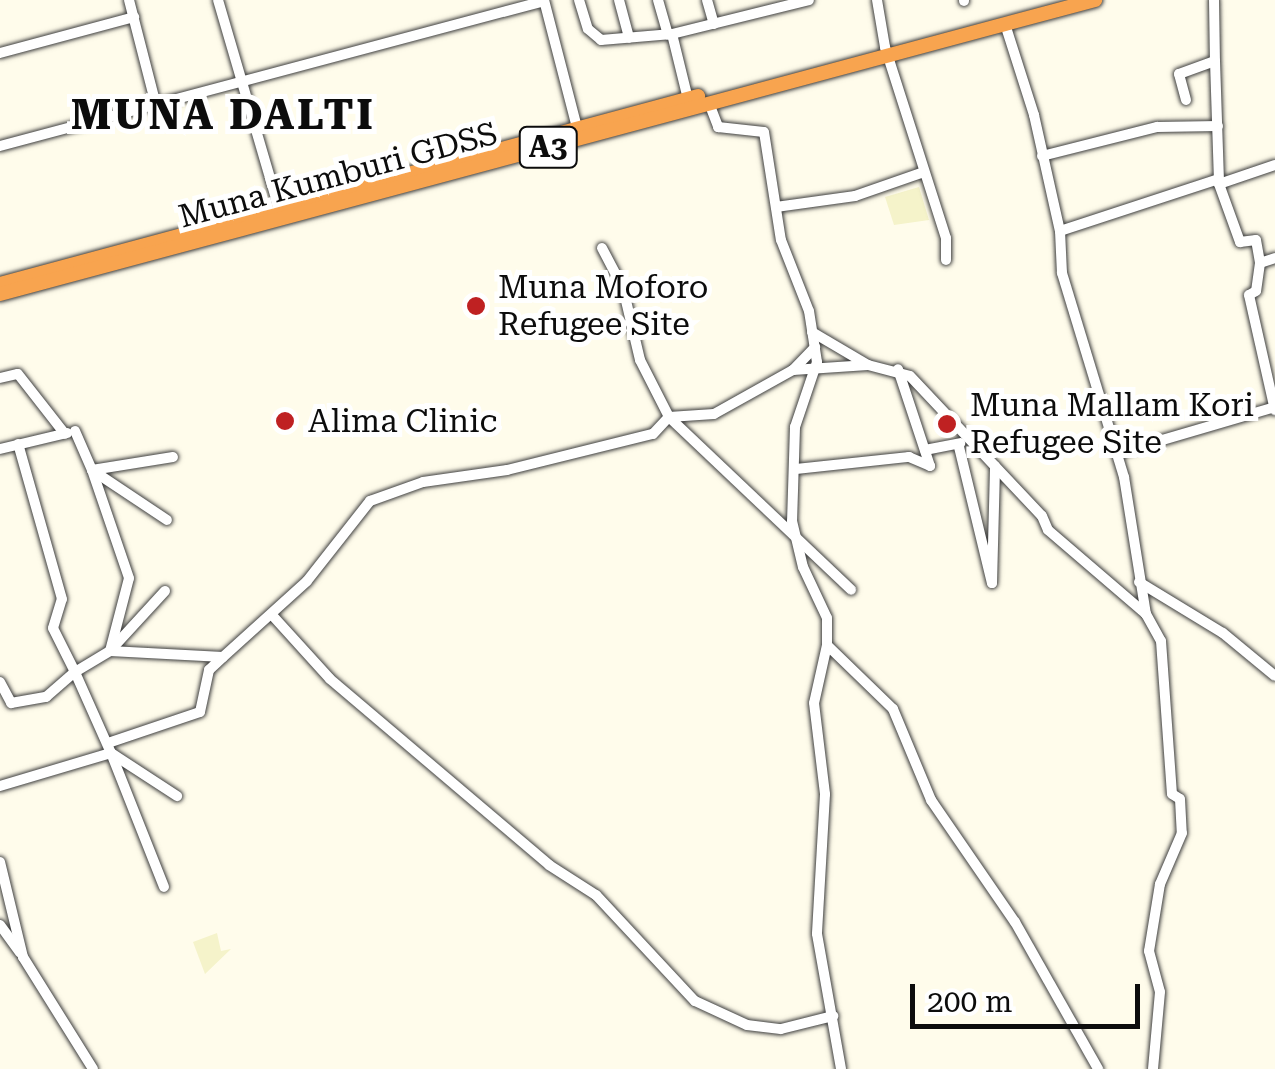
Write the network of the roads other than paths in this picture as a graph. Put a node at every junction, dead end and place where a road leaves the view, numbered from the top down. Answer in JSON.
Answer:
{"nodes":[{"id":1,"x":130,"y":0,"type":"edge"},
{"id":2,"x":218,"y":0,"type":"edge"},
{"id":3,"x":579,"y":0,"type":"edge"},
{"id":4,"x":619,"y":0,"type":"edge"},
{"id":5,"x":658,"y":0,"type":"edge"},
{"id":6,"x":707,"y":0,"type":"edge"},
{"id":7,"x":809,"y":0,"type":"edge"},
{"id":8,"x":876,"y":0,"type":"edge"},
{"id":9,"x":1062,"y":0,"type":"edge"},
{"id":10,"x":1095,"y":0,"type":"edge"},
{"id":11,"x":1214,"y":0,"type":"edge"},
{"id":12,"x":544,"y":1,"type":"edge"},
{"id":13,"x":762,"y":6,"type":"edge"},
{"id":14,"x":134,"y":18,"type":"junction"},
{"id":15,"x":714,"y":24,"type":"junction"},
{"id":16,"x":1004,"y":24,"type":"junction"},
{"id":17,"x":670,"y":35,"type":"junction"},
{"id":18,"x":629,"y":38,"type":"junction"},
{"id":19,"x":886,"y":51,"type":"junction"},
{"id":20,"x":0,"y":53,"type":"edge"},
{"id":21,"x":1215,"y":61,"type":"junction"},
{"id":22,"x":239,"y":83,"type":"junction"},
{"id":23,"x":688,"y":99,"type":"junction"},
{"id":24,"x":1186,"y":100,"type":"dead end"},
{"id":25,"x":710,"y":103,"type":"junction"},
{"id":26,"x":156,"y":105,"type":"junction"},
{"id":27,"x":1218,"y":126,"type":"junction"},
{"id":28,"x":577,"y":128,"type":"junction"},
{"id":29,"x":0,"y":146,"type":"edge"},
{"id":30,"x":1042,"y":156,"type":"junction"},
{"id":31,"x":1275,"y":165,"type":"edge"},
{"id":32,"x":924,"y":172,"type":"junction"},
{"id":33,"x":1219,"y":182,"type":"junction"},
{"id":34,"x":776,"y":207,"type":"junction"},
{"id":35,"x":279,"y":209,"type":"junction"},
{"id":36,"x":1060,"y":231,"type":"junction"},
{"id":37,"x":602,"y":248,"type":"dead end"},
{"id":38,"x":1275,"y":258,"type":"edge"},
{"id":39,"x":946,"y":260,"type":"dead end"},
{"id":40,"x":1260,"y":262,"type":"junction"},
{"id":41,"x":0,"y":284,"type":"edge"},
{"id":42,"x":0,"y":294,"type":"edge"},
{"id":43,"x":812,"y":332,"type":"junction"},
{"id":44,"x":1275,"y":343,"type":"edge"},
{"id":45,"x":815,"y":347,"type":"junction"},
{"id":46,"x":1260,"y":347,"type":"junction"},
{"id":47,"x":868,"y":366,"type":"junction"},
{"id":48,"x":898,"y":368,"type":"junction"},
{"id":49,"x":793,"y":370,"type":"junction"},
{"id":50,"x":817,"y":370,"type":"junction"},
{"id":51,"x":0,"y":378,"type":"edge"},
{"id":52,"x":1275,"y":408,"type":"edge"},
{"id":53,"x":670,"y":417,"type":"junction"},
{"id":54,"x":962,"y":430,"type":"junction"},
{"id":55,"x":73,"y":432,"type":"junction"},
{"id":56,"x":18,"y":444,"type":"junction"},
{"id":57,"x":959,"y":447,"type":"junction"},
{"id":58,"x":0,"y":448,"type":"edge"},
{"id":59,"x":924,"y":450,"type":"junction"},
{"id":60,"x":1118,"y":453,"type":"junction"},
{"id":61,"x":173,"y":458,"type":"dead end"},
{"id":62,"x":995,"y":466,"type":"junction"},
{"id":63,"x":796,"y":468,"type":"junction"},
{"id":64,"x":92,"y":470,"type":"junction"},
{"id":65,"x":167,"y":520,"type":"dead end"},
{"id":66,"x":796,"y":535,"type":"junction"},
{"id":67,"x":1139,"y":582,"type":"junction"},
{"id":68,"x":851,"y":590,"type":"dead end"},
{"id":69,"x":165,"y":591,"type":"dead end"},
{"id":70,"x":1146,"y":614,"type":"junction"},
{"id":71,"x":272,"y":615,"type":"junction"},
{"id":72,"x":827,"y":645,"type":"junction"},
{"id":73,"x":110,"y":651,"type":"junction"},
{"id":74,"x":223,"y":657,"type":"junction"},
{"id":75,"x":76,"y":672,"type":"junction"},
{"id":76,"x":1275,"y":676,"type":"edge"},
{"id":77,"x":0,"y":682,"type":"edge"},
{"id":78,"x":109,"y":748,"type":"junction"},
{"id":79,"x":0,"y":786,"type":"edge"},
{"id":80,"x":177,"y":796,"type":"dead end"},
{"id":81,"x":0,"y":862,"type":"edge"},
{"id":82,"x":164,"y":888,"type":"dead end"},
{"id":83,"x":0,"y":925,"type":"edge"},
{"id":84,"x":23,"y":956,"type":"junction"},
{"id":85,"x":833,"y":1016,"type":"junction"},
{"id":86,"x":93,"y":1069,"type":"edge"},
{"id":87,"x":841,"y":1069,"type":"edge"},
{"id":88,"x":1098,"y":1069,"type":"edge"},
{"id":89,"x":1153,"y":1069,"type":"edge"}],
"edges":[{"from":1,"to":14,"type":"street"},
{"from":2,"to":22,"type":"street"},
{"from":3,"to":18,"type":"street"},
{"from":4,"to":18,"type":"street"},
{"from":5,"to":17,"type":"street"},
{"from":6,"to":15,"type":"street"},
{"from":7,"to":13,"type":"street"},
{"from":8,"to":19,"type":"street"},
{"from":9,"to":19,"type":"highway","name":"Muna Kumburi GDSS","number":"A3"},
{"from":10,"to":16,"type":"highway","name":"Muna Kumburi GDSS","number":"A3"},
{"from":11,"to":21,"type":"street"},
{"from":12,"to":22,"type":"street"},
{"from":12,"to":28,"type":"street"},
{"from":13,"to":15,"type":"street"},
{"from":14,"to":20,"type":"street"},
{"from":14,"to":26,"type":"street"},
{"from":15,"to":17,"type":"street"},
{"from":16,"to":19,"type":"highway","name":"Muna Kumburi GDSS","number":"A3"},
{"from":16,"to":30,"type":"street"},
{"from":17,"to":18,"type":"street"},
{"from":17,"to":23,"type":"street"},
{"from":19,"to":23,"type":"highway","name":"Muna Kumburi GDSS","number":"A3"},
{"from":19,"to":25,"type":"highway","name":"Muna Kumburi GDSS","number":"A3"},
{"from":19,"to":32,"type":"street"},
{"from":21,"to":24,"type":"street"},
{"from":21,"to":27,"type":"street"},
{"from":22,"to":26,"type":"street"},
{"from":22,"to":35,"type":"street"},
{"from":23,"to":28,"type":"highway","name":"Muna Kumburi GDSS","number":"A3"},
{"from":25,"to":34,"type":"street"},
{"from":25,"to":42,"type":"highway","name":"Muna Kumburi GDSS","number":"A3"},
{"from":26,"to":29,"type":"street"},
{"from":27,"to":30,"type":"street"},
{"from":27,"to":33,"type":"street"},
{"from":28,"to":35,"type":"highway","name":"Muna Kumburi GDSS","number":"A3"},
{"from":30,"to":36,"type":"street"},
{"from":31,"to":33,"type":"street"},
{"from":32,"to":34,"type":"street"},
{"from":32,"to":39,"type":"street"},
{"from":33,"to":36,"type":"street"},
{"from":33,"to":40,"type":"street"},
{"from":34,"to":43,"type":"street"},
{"from":35,"to":41,"type":"highway","name":"Muna Kumburi GDSS","number":"A3"},
{"from":36,"to":60,"type":"street"},
{"from":37,"to":53,"type":"street"},
{"from":38,"to":40,"type":"street"},
{"from":40,"to":46,"type":"street"},
{"from":43,"to":45,"type":"street"},
{"from":43,"to":47,"type":"street"},
{"from":44,"to":46,"type":"street"},
{"from":45,"to":49,"type":"street"},
{"from":45,"to":50,"type":"street"},
{"from":46,"to":52,"type":"street"},
{"from":47,"to":48,"type":"street"},
{"from":47,"to":50,"type":"street"},
{"from":48,"to":54,"type":"street"},
{"from":48,"to":59,"type":"street"},
{"from":49,"to":50,"type":"street"},
{"from":49,"to":53,"type":"street"},
{"from":50,"to":63,"type":"street"},
{"from":51,"to":55,"type":"street"},
{"from":52,"to":60,"type":"street"},
{"from":53,"to":66,"type":"street"},
{"from":53,"to":71,"type":"street"},
{"from":54,"to":57,"type":"street"},
{"from":54,"to":62,"type":"street"},
{"from":55,"to":56,"type":"street"},
{"from":55,"to":64,"type":"street"},
{"from":56,"to":58,"type":"street"},
{"from":56,"to":75,"type":"street"},
{"from":57,"to":59,"type":"street"},
{"from":57,"to":62,"type":"street"},
{"from":59,"to":63,"type":"street"},
{"from":60,"to":67,"type":"street"},
{"from":61,"to":64,"type":"street"},
{"from":62,"to":70,"type":"street"},
{"from":63,"to":66,"type":"street"},
{"from":64,"to":65,"type":"street"},
{"from":64,"to":73,"type":"street"},
{"from":66,"to":68,"type":"street"},
{"from":66,"to":72,"type":"street"},
{"from":67,"to":70,"type":"street"},
{"from":67,"to":76,"type":"street"},
{"from":69,"to":73,"type":"street"},
{"from":70,"to":89,"type":"street"},
{"from":71,"to":74,"type":"street"},
{"from":71,"to":85,"type":"street"},
{"from":72,"to":85,"type":"street"},
{"from":72,"to":88,"type":"street"},
{"from":73,"to":74,"type":"street"},
{"from":73,"to":75,"type":"street"},
{"from":74,"to":78,"type":"street"},
{"from":75,"to":77,"type":"street"},
{"from":75,"to":78,"type":"street"},
{"from":78,"to":79,"type":"street"},
{"from":78,"to":80,"type":"street"},
{"from":78,"to":82,"type":"street"},
{"from":81,"to":84,"type":"street"},
{"from":83,"to":84,"type":"street"},
{"from":84,"to":86,"type":"street"},
{"from":85,"to":87,"type":"street"}]}
